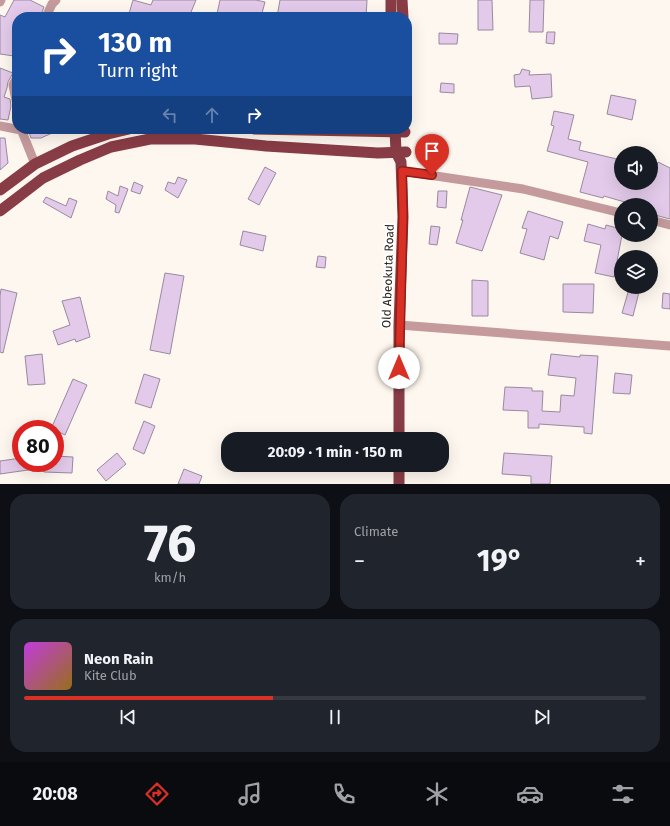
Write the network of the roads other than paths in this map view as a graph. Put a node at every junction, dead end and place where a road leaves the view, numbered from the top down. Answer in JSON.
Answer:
{"nodes":[{"id":1,"x":56,"y":0,"type":"edge"},
{"id":2,"x":391,"y":0,"type":"edge"},
{"id":3,"x":402,"y":0,"type":"edge"},
{"id":4,"x":48,"y":12,"type":"edge"},
{"id":5,"x":391,"y":12,"type":"edge"},
{"id":6,"x":402,"y":12,"type":"edge"},
{"id":7,"x":0,"y":126,"type":"edge"},
{"id":8,"x":12,"y":128,"type":"edge"},
{"id":9,"x":23,"y":134,"type":"edge"},
{"id":10,"x":108,"y":134,"type":"edge"},
{"id":11,"x":400,"y":134,"type":"edge"},
{"id":12,"x":401,"y":159,"type":"junction"},
{"id":13,"x":35,"y":164,"type":"junction"},
{"id":14,"x":0,"y":190,"type":"edge"},
{"id":15,"x":0,"y":211,"type":"edge"},
{"id":16,"x":614,"y":211,"type":"edge"},
{"id":17,"x":658,"y":222,"type":"edge"},
{"id":18,"x":670,"y":225,"type":"edge"},
{"id":19,"x":399,"y":326,"type":"junction"},
{"id":20,"x":670,"y":346,"type":"edge"},
{"id":21,"x":399,"y":432,"type":"edge"},
{"id":22,"x":399,"y":472,"type":"edge"},
{"id":23,"x":399,"y":484,"type":"edge"}],
"edges":[{"from":1,"to":4,"type":"street"},
{"from":2,"to":5,"type":"highway"},
{"from":3,"to":6,"type":"highway"},
{"from":7,"to":8,"type":"street"},
{"from":9,"to":13,"type":"street"},
{"from":10,"to":13,"type":"highway"},
{"from":11,"to":12,"type":"highway","name":"Old Abeokuta Road"},
{"from":12,"to":15,"type":"highway"},
{"from":12,"to":16,"type":"street"},
{"from":12,"to":19,"type":"highway","name":"Old Abeokuta Road"},
{"from":13,"to":14,"type":"highway"},
{"from":17,"to":18,"type":"street"},
{"from":19,"to":20,"type":"street"},
{"from":19,"to":21,"type":"highway","name":"Old Abeokuta Road"},
{"from":22,"to":23,"type":"highway"}]}
